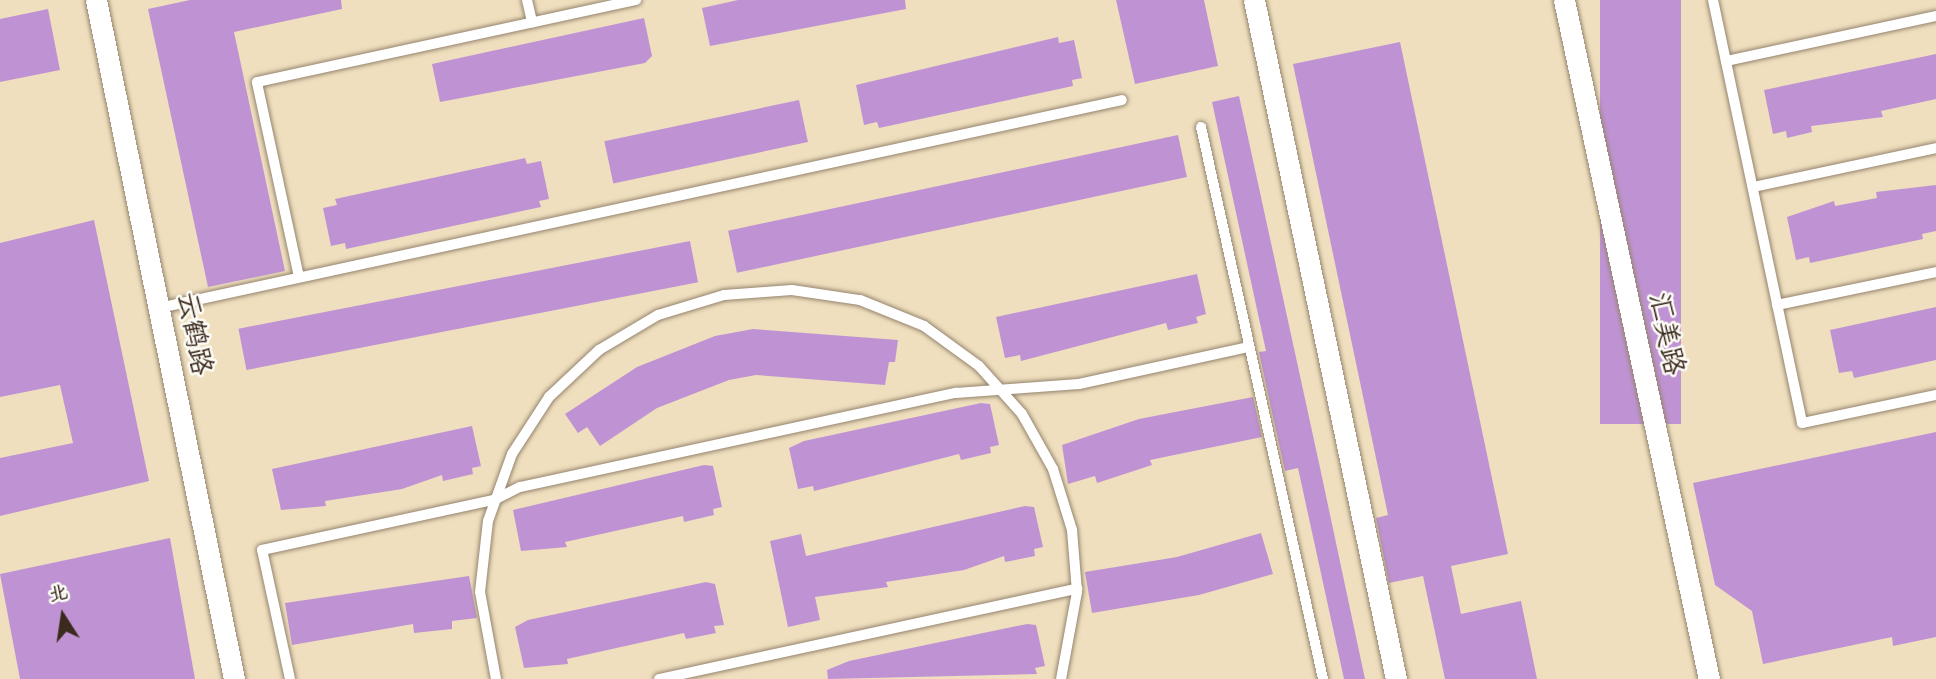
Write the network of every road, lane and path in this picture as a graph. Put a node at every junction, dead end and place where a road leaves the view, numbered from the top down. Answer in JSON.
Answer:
{"nodes":[{"id":1,"x":96,"y":0,"type":"edge"},
{"id":2,"x":527,"y":0,"type":"edge"},
{"id":3,"x":636,"y":0,"type":"edge"},
{"id":4,"x":1254,"y":0,"type":"edge"},
{"id":5,"x":1564,"y":0,"type":"edge"},
{"id":6,"x":1713,"y":0,"type":"edge"},
{"id":7,"x":1936,"y":16,"type":"edge"},
{"id":8,"x":532,"y":22,"type":"junction"},
{"id":9,"x":1726,"y":61,"type":"junction"},
{"id":10,"x":1122,"y":100,"type":"dead end"},
{"id":11,"x":1201,"y":127,"type":"dead end"},
{"id":12,"x":1936,"y":148,"type":"edge"},
{"id":13,"x":1752,"y":187,"type":"junction"},
{"id":14,"x":1936,"y":272,"type":"edge"},
{"id":15,"x":299,"y":277,"type":"junction"},
{"id":16,"x":1777,"y":305,"type":"junction"},
{"id":17,"x":159,"y":308,"type":"junction"},
{"id":18,"x":1249,"y":347,"type":"junction"},
{"id":19,"x":1002,"y":389,"type":"junction"},
{"id":20,"x":1936,"y":395,"type":"edge"},
{"id":21,"x":494,"y":500,"type":"junction"},
{"id":22,"x":1077,"y":589,"type":"junction"},
{"id":23,"x":234,"y":679,"type":"edge"},
{"id":24,"x":290,"y":679,"type":"edge"},
{"id":25,"x":496,"y":679,"type":"edge"},
{"id":26,"x":659,"y":679,"type":"edge"},
{"id":27,"x":1061,"y":679,"type":"edge"},
{"id":28,"x":1323,"y":679,"type":"edge"},
{"id":29,"x":1396,"y":679,"type":"edge"},
{"id":30,"x":1709,"y":679,"type":"edge"}],
"edges":[{"from":1,"to":17,"type":"street","name":"云鹤路"},
{"from":2,"to":8,"type":"lane"},
{"from":3,"to":8,"type":"lane"},
{"from":4,"to":29,"type":"street"},
{"from":5,"to":30,"type":"street","name":"汇美路"},
{"from":6,"to":9,"type":"lane"},
{"from":7,"to":9,"type":"lane"},
{"from":8,"to":15,"type":"lane"},
{"from":9,"to":13,"type":"lane"},
{"from":10,"to":15,"type":"lane"},
{"from":11,"to":18,"type":"lane"},
{"from":12,"to":13,"type":"lane"},
{"from":13,"to":16,"type":"lane"},
{"from":14,"to":16,"type":"lane"},
{"from":15,"to":17,"type":"lane"},
{"from":16,"to":20,"type":"lane"},
{"from":17,"to":23,"type":"street","name":"云鹤路"},
{"from":18,"to":19,"type":"lane"},
{"from":18,"to":28,"type":"lane"},
{"from":19,"to":21,"type":"lane"},
{"from":19,"to":21,"type":"lane"},
{"from":19,"to":22,"type":"lane"},
{"from":21,"to":24,"type":"lane"},
{"from":21,"to":25,"type":"lane"},
{"from":22,"to":26,"type":"lane"},
{"from":22,"to":27,"type":"lane"}]}
